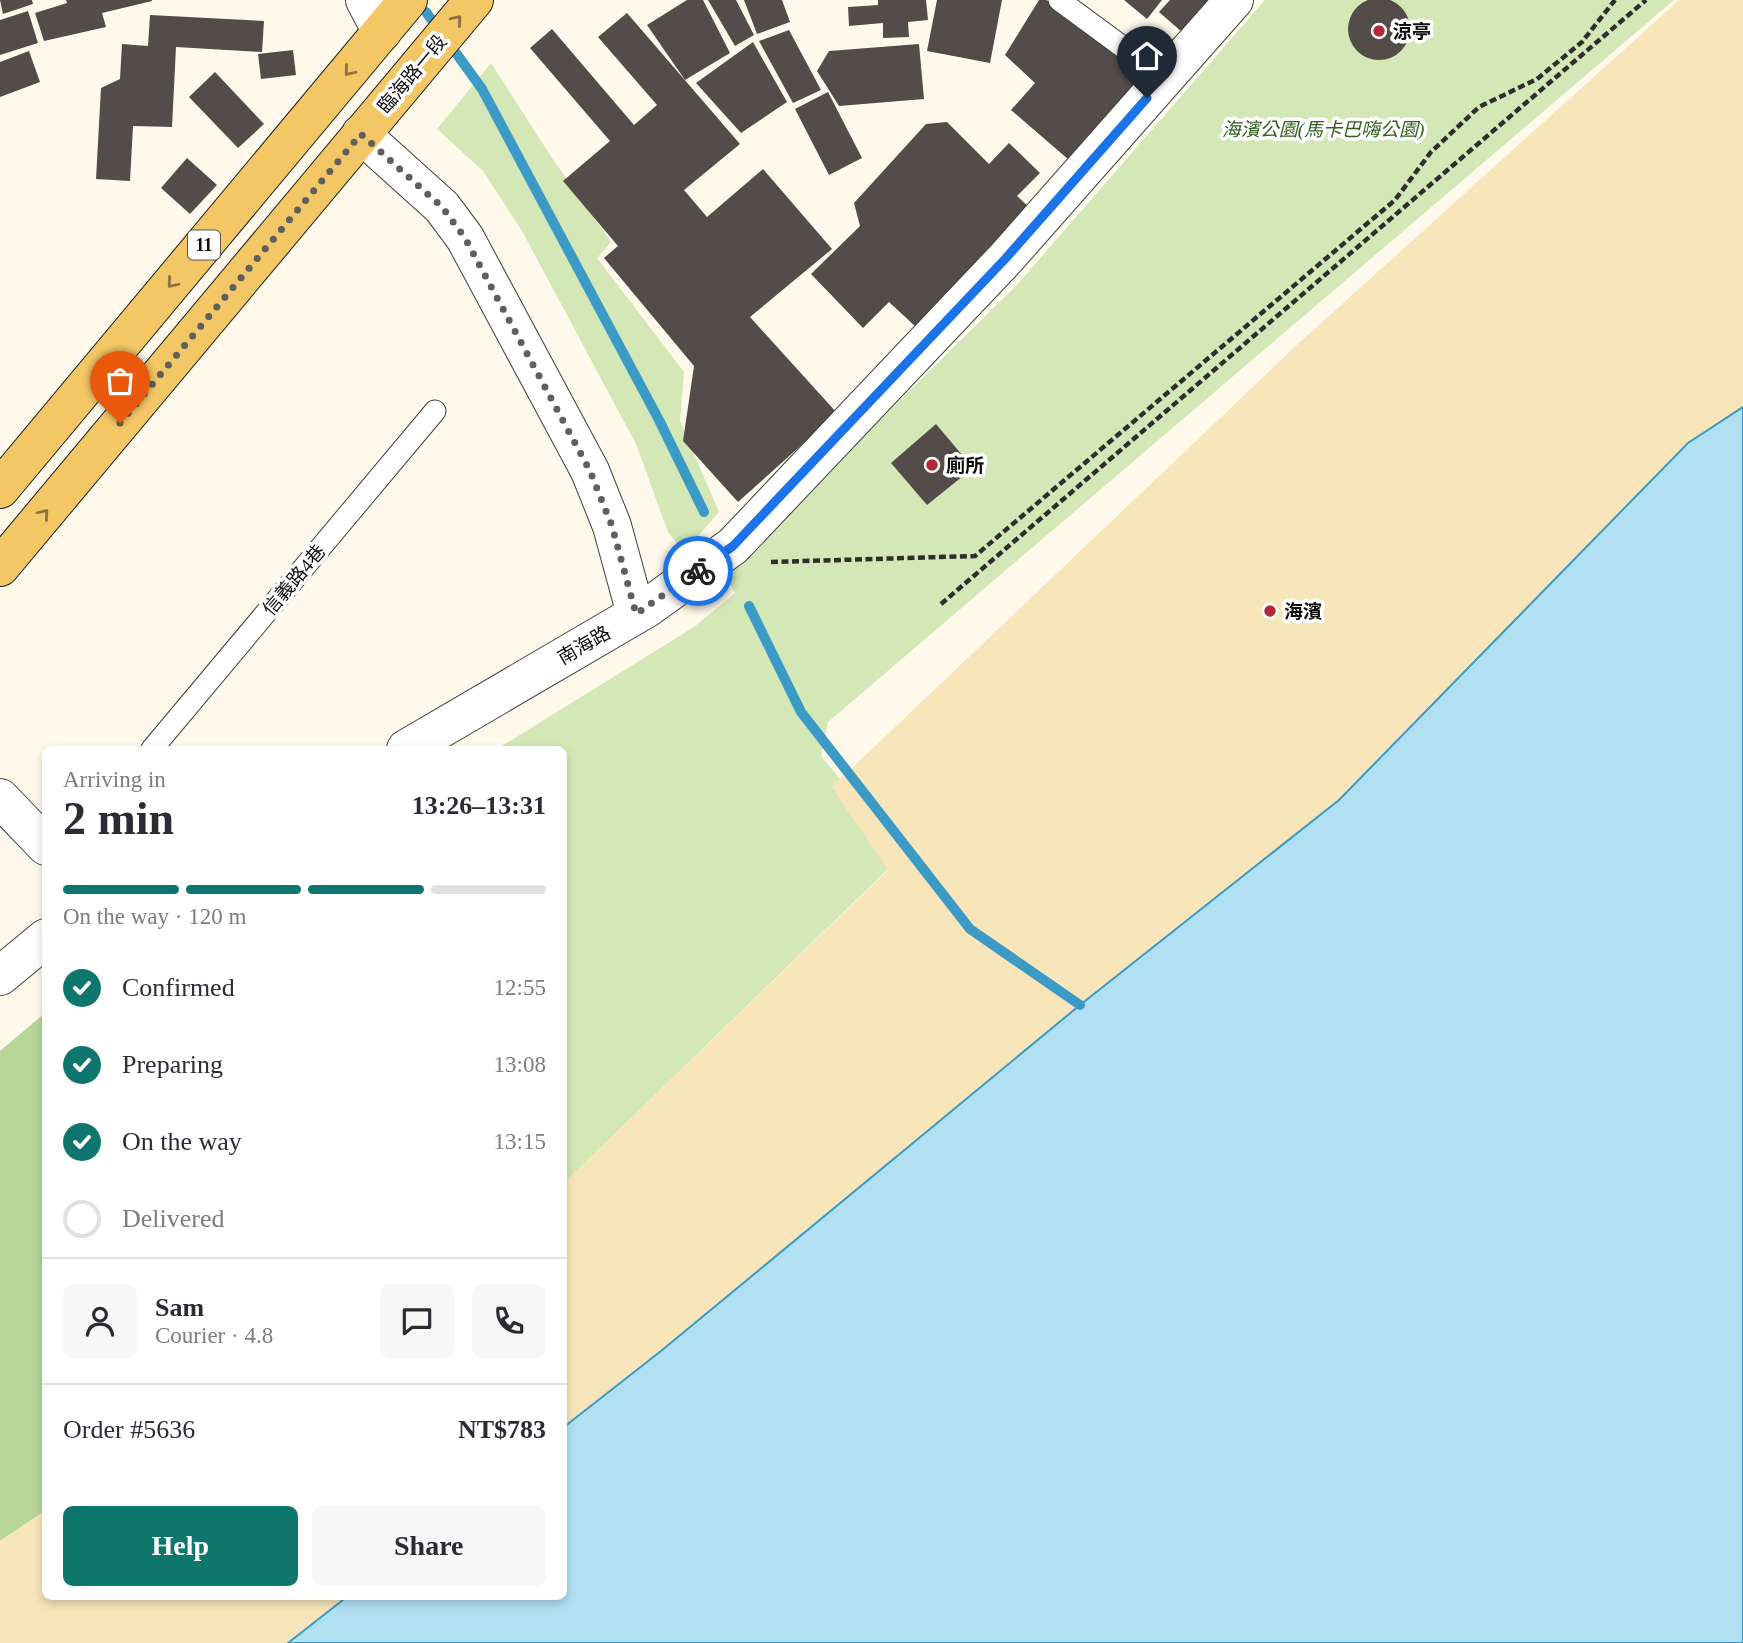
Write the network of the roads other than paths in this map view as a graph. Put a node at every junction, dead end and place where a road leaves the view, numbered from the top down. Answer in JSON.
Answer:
{"nodes":[{"id":1,"x":408,"y":0,"type":"edge"},
{"id":2,"x":474,"y":0,"type":"edge"},
{"id":3,"x":1059,"y":0,"type":"edge"},
{"id":4,"x":1234,"y":0,"type":"edge"},
{"id":5,"x":373,"y":16,"type":"edge"},
{"id":6,"x":1165,"y":78,"type":"junction"},
{"id":7,"x":361,"y":134,"type":"junction"},
{"id":8,"x":435,"y":411,"type":"dead end"},
{"id":9,"x":0,"y":489,"type":"edge"},
{"id":10,"x":0,"y":567,"type":"edge"},
{"id":11,"x":636,"y":614,"type":"junction"},
{"id":12,"x":155,"y":746,"type":"edge"},
{"id":13,"x":411,"y":746,"type":"edge"},
{"id":14,"x":0,"y":798,"type":"edge"},
{"id":15,"x":42,"y":842,"type":"edge"},
{"id":16,"x":42,"y":941,"type":"edge"},
{"id":17,"x":0,"y":976,"type":"edge"}],
"edges":[{"from":1,"to":5,"type":"main road","number":"11"},
{"from":7,"to":2,"type":"main road","name":"臨海路一段","number":"11","one_way":true},
{"from":3,"to":6,"type":"lane"},
{"from":4,"to":6,"type":"street","name":"南海路"},
{"from":5,"to":9,"type":"main road","number":"11","one_way":true},
{"from":6,"to":11,"type":"street","name":"南海路"},
{"from":10,"to":7,"type":"main road","name":"臨海路一段","number":"11","one_way":true},
{"from":7,"to":11,"type":"street"},
{"from":8,"to":12,"type":"lane","name":"信義路4巷"},
{"from":11,"to":13,"type":"street","name":"南海路"},
{"from":14,"to":15,"type":"street"},
{"from":16,"to":17,"type":"street"}]}
